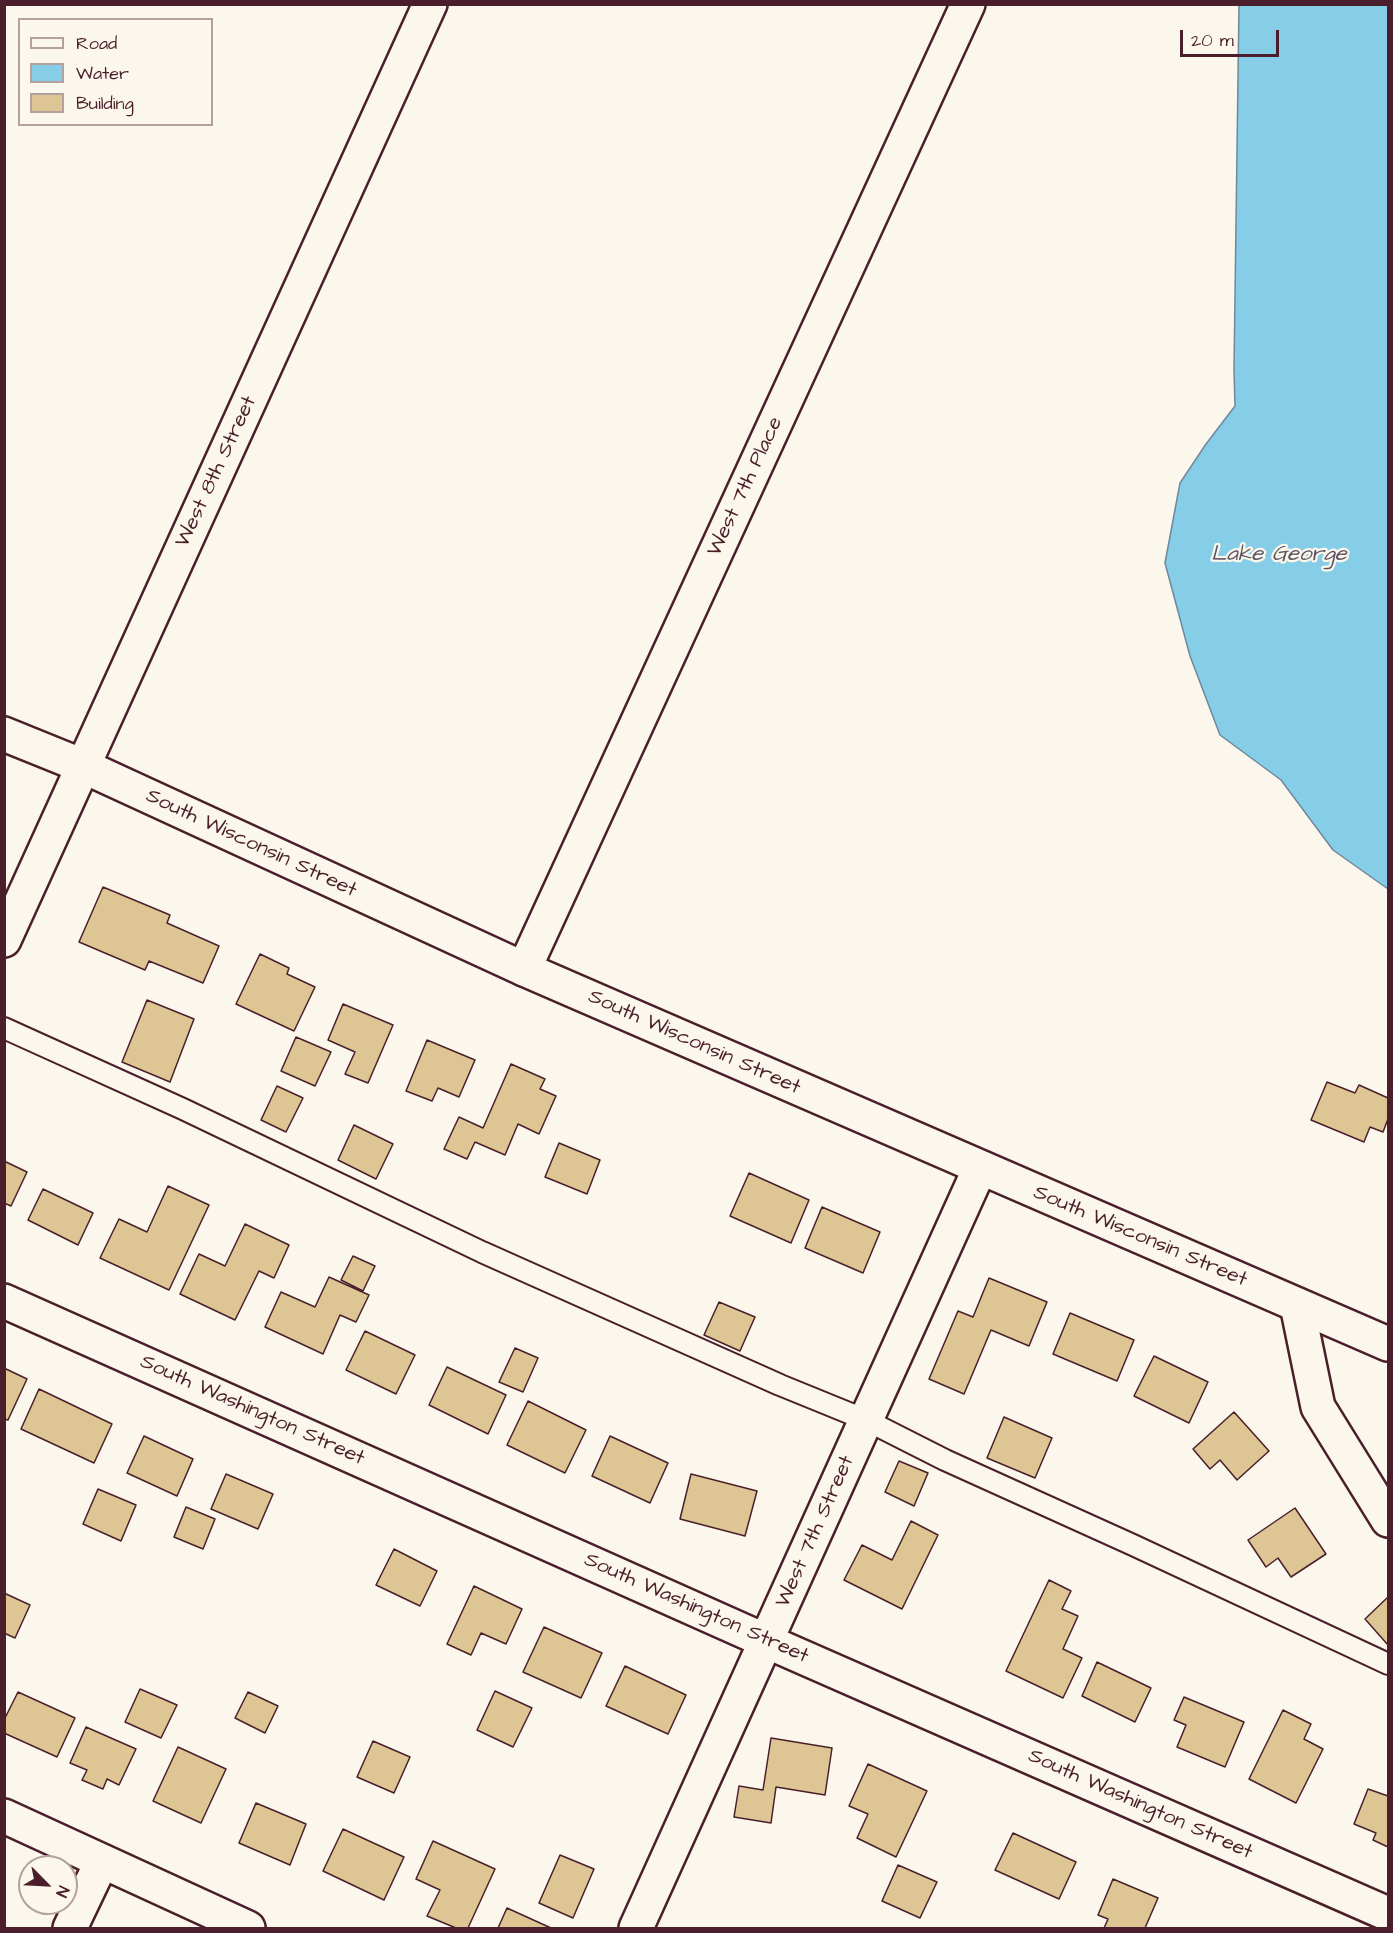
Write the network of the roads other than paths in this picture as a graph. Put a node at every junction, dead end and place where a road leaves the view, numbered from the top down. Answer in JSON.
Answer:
{"nodes":[{"id":1,"x":430,"y":4,"type":"edge"},
{"id":2,"x":968,"y":4,"type":"edge"},
{"id":3,"x":4,"y":734,"type":"edge"},
{"id":4,"x":83,"y":766,"type":"junction"},
{"id":5,"x":4,"y":940,"type":"edge"},
{"id":6,"x":524,"y":969,"type":"junction"},
{"id":7,"x":4,"y":1028,"type":"edge"},
{"id":8,"x":980,"y":1168,"type":"junction"},
{"id":9,"x":4,"y":1301,"type":"edge"},
{"id":10,"x":1297,"y":1305,"type":"junction"},
{"id":11,"x":1389,"y":1344,"type":"edge"},
{"id":12,"x":866,"y":1420,"type":"junction"},
{"id":13,"x":1389,"y":1520,"type":"edge"},
{"id":14,"x":766,"y":1641,"type":"junction"},
{"id":15,"x":1389,"y":1664,"type":"edge"},
{"id":16,"x":4,"y":1816,"type":"edge"},
{"id":17,"x":102,"y":1861,"type":"junction"},
{"id":18,"x":1389,"y":1914,"type":"edge"},
{"id":19,"x":70,"y":1929,"type":"edge"},
{"id":20,"x":248,"y":1929,"type":"edge"},
{"id":21,"x":636,"y":1929,"type":"edge"}],
"edges":[{"from":1,"to":4,"type":"street","name":"West 8th Street"},
{"from":2,"to":6,"type":"street","name":"West 7th Place"},
{"from":3,"to":4,"type":"street","name":"South Wisconsin Street"},
{"from":4,"to":5,"type":"street","name":"West 8th Street"},
{"from":4,"to":6,"type":"street","name":"South Wisconsin Street"},
{"from":6,"to":8,"type":"street","name":"South Wisconsin Street"},
{"from":7,"to":12,"type":"lane"},
{"from":8,"to":10,"type":"street","name":"South Wisconsin Street"},
{"from":8,"to":12,"type":"street","name":"West 7th Street"},
{"from":9,"to":14,"type":"street","name":"South Washington Street"},
{"from":10,"to":11,"type":"street","name":"South Wisconsin Street"},
{"from":10,"to":13,"type":"street"},
{"from":12,"to":14,"type":"street","name":"West 7th Street"},
{"from":12,"to":15,"type":"lane"},
{"from":14,"to":18,"type":"street","name":"South Washington Street"},
{"from":14,"to":21,"type":"street","name":"West 7th Street"},
{"from":16,"to":17,"type":"street"},
{"from":17,"to":19,"type":"street"},
{"from":17,"to":20,"type":"street"}]}
